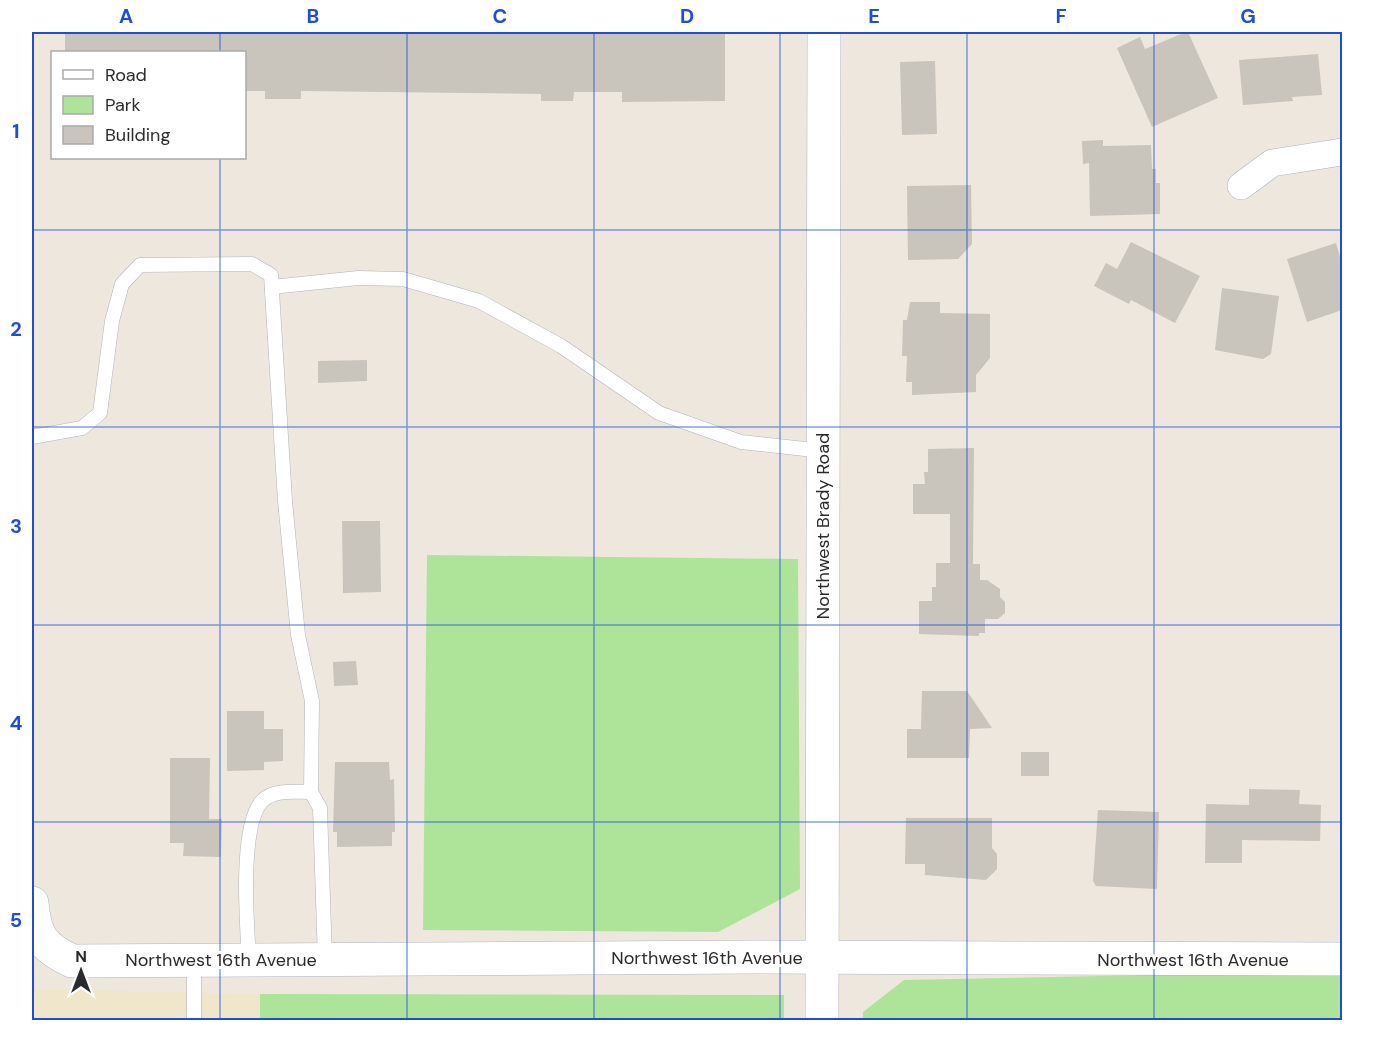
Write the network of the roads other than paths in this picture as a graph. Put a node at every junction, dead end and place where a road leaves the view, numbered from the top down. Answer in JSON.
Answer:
{"nodes":[{"id":1,"x":824,"y":32,"type":"edge"},
{"id":2,"x":1342,"y":152,"type":"edge"},
{"id":3,"x":1241,"y":186,"type":"dead end"},
{"id":4,"x":272,"y":287,"type":"junction"},
{"id":5,"x":32,"y":436,"type":"edge"},
{"id":6,"x":823,"y":451,"type":"junction"},
{"id":7,"x":310,"y":792,"type":"junction"},
{"id":8,"x":32,"y":903,"type":"edge"},
{"id":9,"x":52,"y":955,"type":"edge"},
{"id":10,"x":822,"y":957,"type":"junction"},
{"id":11,"x":1342,"y":959,"type":"edge"},
{"id":12,"x":194,"y":960,"type":"junction"},
{"id":13,"x":249,"y":960,"type":"junction"},
{"id":14,"x":326,"y":960,"type":"junction"},
{"id":15,"x":194,"y":1020,"type":"edge"},
{"id":16,"x":822,"y":1020,"type":"edge"}],
"edges":[{"from":1,"to":6,"type":"street","name":"Northwest Brady Road"},
{"from":2,"to":3,"type":"street"},
{"from":4,"to":5,"type":"lane"},
{"from":4,"to":6,"type":"lane"},
{"from":4,"to":7,"type":"lane"},
{"from":6,"to":10,"type":"street","name":"Northwest Brady Road"},
{"from":7,"to":13,"type":"lane"},
{"from":7,"to":14,"type":"lane"},
{"from":8,"to":9,"type":"street"},
{"from":9,"to":12,"type":"street","name":"Northwest 16th Avenue"},
{"from":10,"to":11,"type":"street","name":"Northwest 16th Avenue"},
{"from":10,"to":14,"type":"street","name":"Northwest 16th Avenue"},
{"from":10,"to":16,"type":"street","name":"Northwest Brady Road"},
{"from":12,"to":13,"type":"street","name":"Northwest 16th Avenue"},
{"from":12,"to":15,"type":"lane"},
{"from":13,"to":14,"type":"street","name":"Northwest 16th Avenue"}]}
